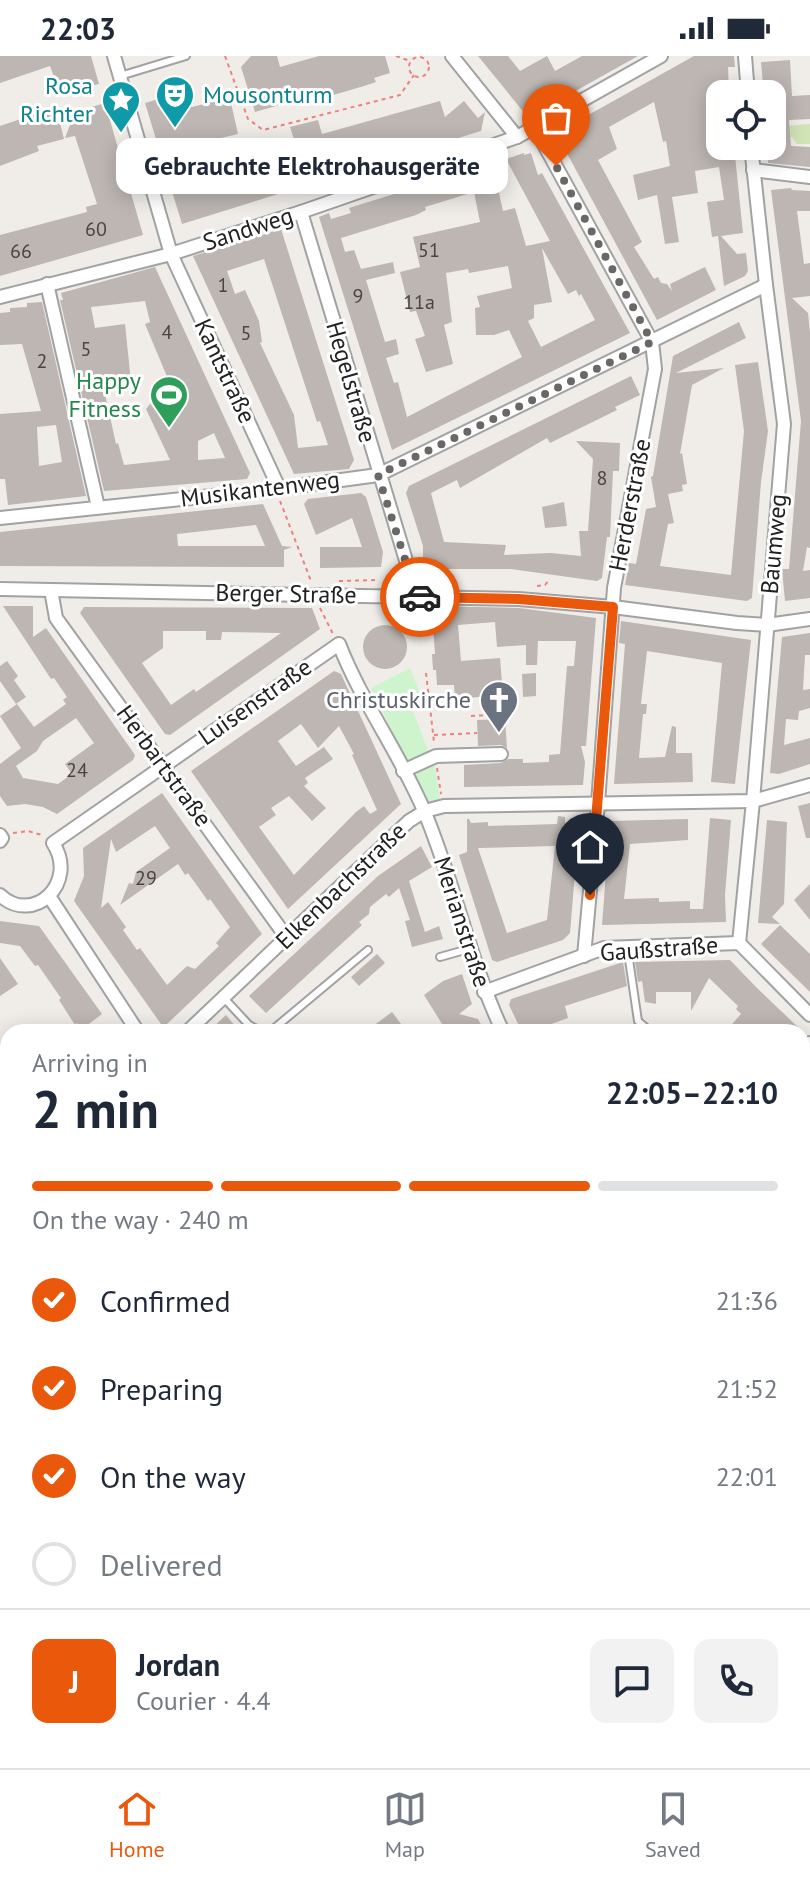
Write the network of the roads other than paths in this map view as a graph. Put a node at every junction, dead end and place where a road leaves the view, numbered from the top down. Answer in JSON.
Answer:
{"nodes":[{"id":1,"x":114,"y":56,"type":"edge"},
{"id":2,"x":186,"y":56,"type":"edge"},
{"id":3,"x":452,"y":56,"type":"edge"},
{"id":4,"x":661,"y":56,"type":"edge"},
{"id":5,"x":745,"y":56,"type":"edge"},
{"id":6,"x":120,"y":76,"type":"junction"},
{"id":7,"x":747,"y":80,"type":"edge"},
{"id":8,"x":535,"y":128,"type":"junction"},
{"id":9,"x":517,"y":137,"type":"junction"},
{"id":10,"x":752,"y":160,"type":"edge"},
{"id":11,"x":753,"y":170,"type":"junction"},
{"id":12,"x":810,"y":177,"type":"edge"},
{"id":13,"x":301,"y":212,"type":"junction"},
{"id":14,"x":171,"y":254,"type":"junction"},
{"id":15,"x":47,"y":284,"type":"junction"},
{"id":16,"x":766,"y":285,"type":"junction"},
{"id":17,"x":0,"y":297,"type":"edge"},
{"id":18,"x":652,"y":342,"type":"junction"},
{"id":19,"x":378,"y":475,"type":"junction"},
{"id":20,"x":279,"y":488,"type":"junction"},
{"id":21,"x":98,"y":507,"type":"junction"},
{"id":22,"x":0,"y":518,"type":"edge"},
{"id":23,"x":0,"y":589,"type":"edge"},
{"id":24,"x":51,"y":590,"type":"junction"},
{"id":25,"x":417,"y":597,"type":"junction"},
{"id":26,"x":613,"y":607,"type":"junction"},
{"id":27,"x":810,"y":619,"type":"edge"},
{"id":28,"x":767,"y":625,"type":"junction"},
{"id":29,"x":339,"y":644,"type":"joint"},
{"id":30,"x":501,"y":754,"type":"dead end"},
{"id":31,"x":165,"y":765,"type":"junction"},
{"id":32,"x":403,"y":771,"type":"junction"},
{"id":33,"x":810,"y":785,"type":"edge"},
{"id":34,"x":753,"y":801,"type":"junction"},
{"id":35,"x":598,"y":803,"type":"junction"},
{"id":36,"x":425,"y":811,"type":"junction"},
{"id":37,"x":0,"y":895,"type":"edge"},
{"id":38,"x":49,"y":896,"type":"junction"},
{"id":39,"x":287,"y":938,"type":"junction"},
{"id":40,"x":739,"y":943,"type":"junction"},
{"id":41,"x":627,"y":946,"type":"junction"},
{"id":42,"x":472,"y":948,"type":"junction"},
{"id":43,"x":368,"y":950,"type":"dead end"},
{"id":44,"x":584,"y":956,"type":"junction"},
{"id":45,"x":440,"y":957,"type":"dead end"},
{"id":46,"x":484,"y":992,"type":"junction"},
{"id":47,"x":223,"y":997,"type":"junction"},
{"id":48,"x":810,"y":1015,"type":"edge"},
{"id":49,"x":133,"y":1024,"type":"edge"},
{"id":50,"x":195,"y":1024,"type":"edge"},
{"id":51,"x":248,"y":1024,"type":"edge"},
{"id":52,"x":279,"y":1024,"type":"edge"},
{"id":53,"x":499,"y":1024,"type":"edge"},
{"id":54,"x":642,"y":1024,"type":"edge"}],
"edges":[{"from":1,"to":6,"type":"street","name":"Kantstraße"},
{"from":2,"to":6,"type":"lane"},
{"from":3,"to":9,"type":"street"},
{"from":4,"to":8,"type":"street","name":"Sandweg"},
{"from":5,"to":7,"type":"street"},
{"from":6,"to":14,"type":"street","name":"Kantstraße"},
{"from":8,"to":9,"type":"street","name":"Sandweg"},
{"from":8,"to":18,"type":"street"},
{"from":9,"to":13,"type":"street","name":"Sandweg"},
{"from":10,"to":11,"type":"street","name":"Baumweg"},
{"from":11,"to":12,"type":"street"},
{"from":11,"to":16,"type":"street","name":"Baumweg"},
{"from":13,"to":14,"type":"street","name":"Sandweg"},
{"from":13,"to":19,"type":"street","name":"Hegelstraße"},
{"from":14,"to":15,"type":"street","name":"Sandweg"},
{"from":14,"to":20,"type":"street","name":"Kantstraße"},
{"from":15,"to":17,"type":"street","name":"Sandweg"},
{"from":15,"to":21,"type":"street"},
{"from":16,"to":18,"type":"street","name":"Musikantenweg"},
{"from":16,"to":28,"type":"street","name":"Baumweg"},
{"from":18,"to":19,"type":"street","name":"Musikantenweg"},
{"from":18,"to":26,"type":"street","name":"Herderstraße"},
{"from":19,"to":20,"type":"street","name":"Musikantenweg"},
{"from":19,"to":25,"type":"street","name":"Hegelstraße"},
{"from":20,"to":21,"type":"street","name":"Musikantenweg"},
{"from":21,"to":22,"type":"street","name":"Musikantenweg"},
{"from":23,"to":24,"type":"street","name":"Berger Straße"},
{"from":24,"to":25,"type":"street","name":"Berger Straße"},
{"from":24,"to":31,"type":"street","name":"Herbartstraße"},
{"from":25,"to":26,"type":"street","name":"Berger Straße"},
{"from":26,"to":28,"type":"street","name":"Berger Straße"},
{"from":26,"to":35,"type":"street","name":"Herderstraße"},
{"from":27,"to":28,"type":"street","name":"Berger Straße"},
{"from":28,"to":34,"type":"street","name":"Baumweg"},
{"from":29,"to":31,"type":"street","name":"Luisenstraße"},
{"from":29,"to":32,"type":"street","name":"Merianstraße"},
{"from":30,"to":32,"type":"street"},
{"from":31,"to":38,"type":"street","name":"Luisenstraße"},
{"from":31,"to":39,"type":"street","name":"Herbartstraße"},
{"from":32,"to":36,"type":"street","name":"Merianstraße"},
{"from":33,"to":34,"type":"street","name":"Elkenbachstraße"},
{"from":34,"to":35,"type":"street","name":"Elkenbachstraße"},
{"from":34,"to":40,"type":"street","name":"Baumweg"},
{"from":35,"to":36,"type":"street","name":"Elkenbachstraße"},
{"from":35,"to":44,"type":"street","name":"Herderstraße"},
{"from":36,"to":39,"type":"street","name":"Elkenbachstraße"},
{"from":36,"to":42,"type":"street","name":"Merianstraße"},
{"from":37,"to":38,"type":"street"},
{"from":38,"to":49,"type":"street"},
{"from":39,"to":47,"type":"street","name":"Elkenbachstraße"},
{"from":40,"to":41,"type":"street","name":"Gaußstraße"},
{"from":40,"to":48,"type":"street","name":"Gaußstraße"},
{"from":41,"to":44,"type":"street","name":"Gaußstraße"},
{"from":41,"to":54,"type":"lane"},
{"from":42,"to":45,"type":"lane"},
{"from":42,"to":46,"type":"street","name":"Merianstraße"},
{"from":43,"to":52,"type":"lane"},
{"from":44,"to":46,"type":"street","name":"Gaußstraße"},
{"from":46,"to":53,"type":"street","name":"Merianstraße"},
{"from":47,"to":50,"type":"street","name":"Elkenbachstraße"},
{"from":47,"to":51,"type":"lane"}]}
